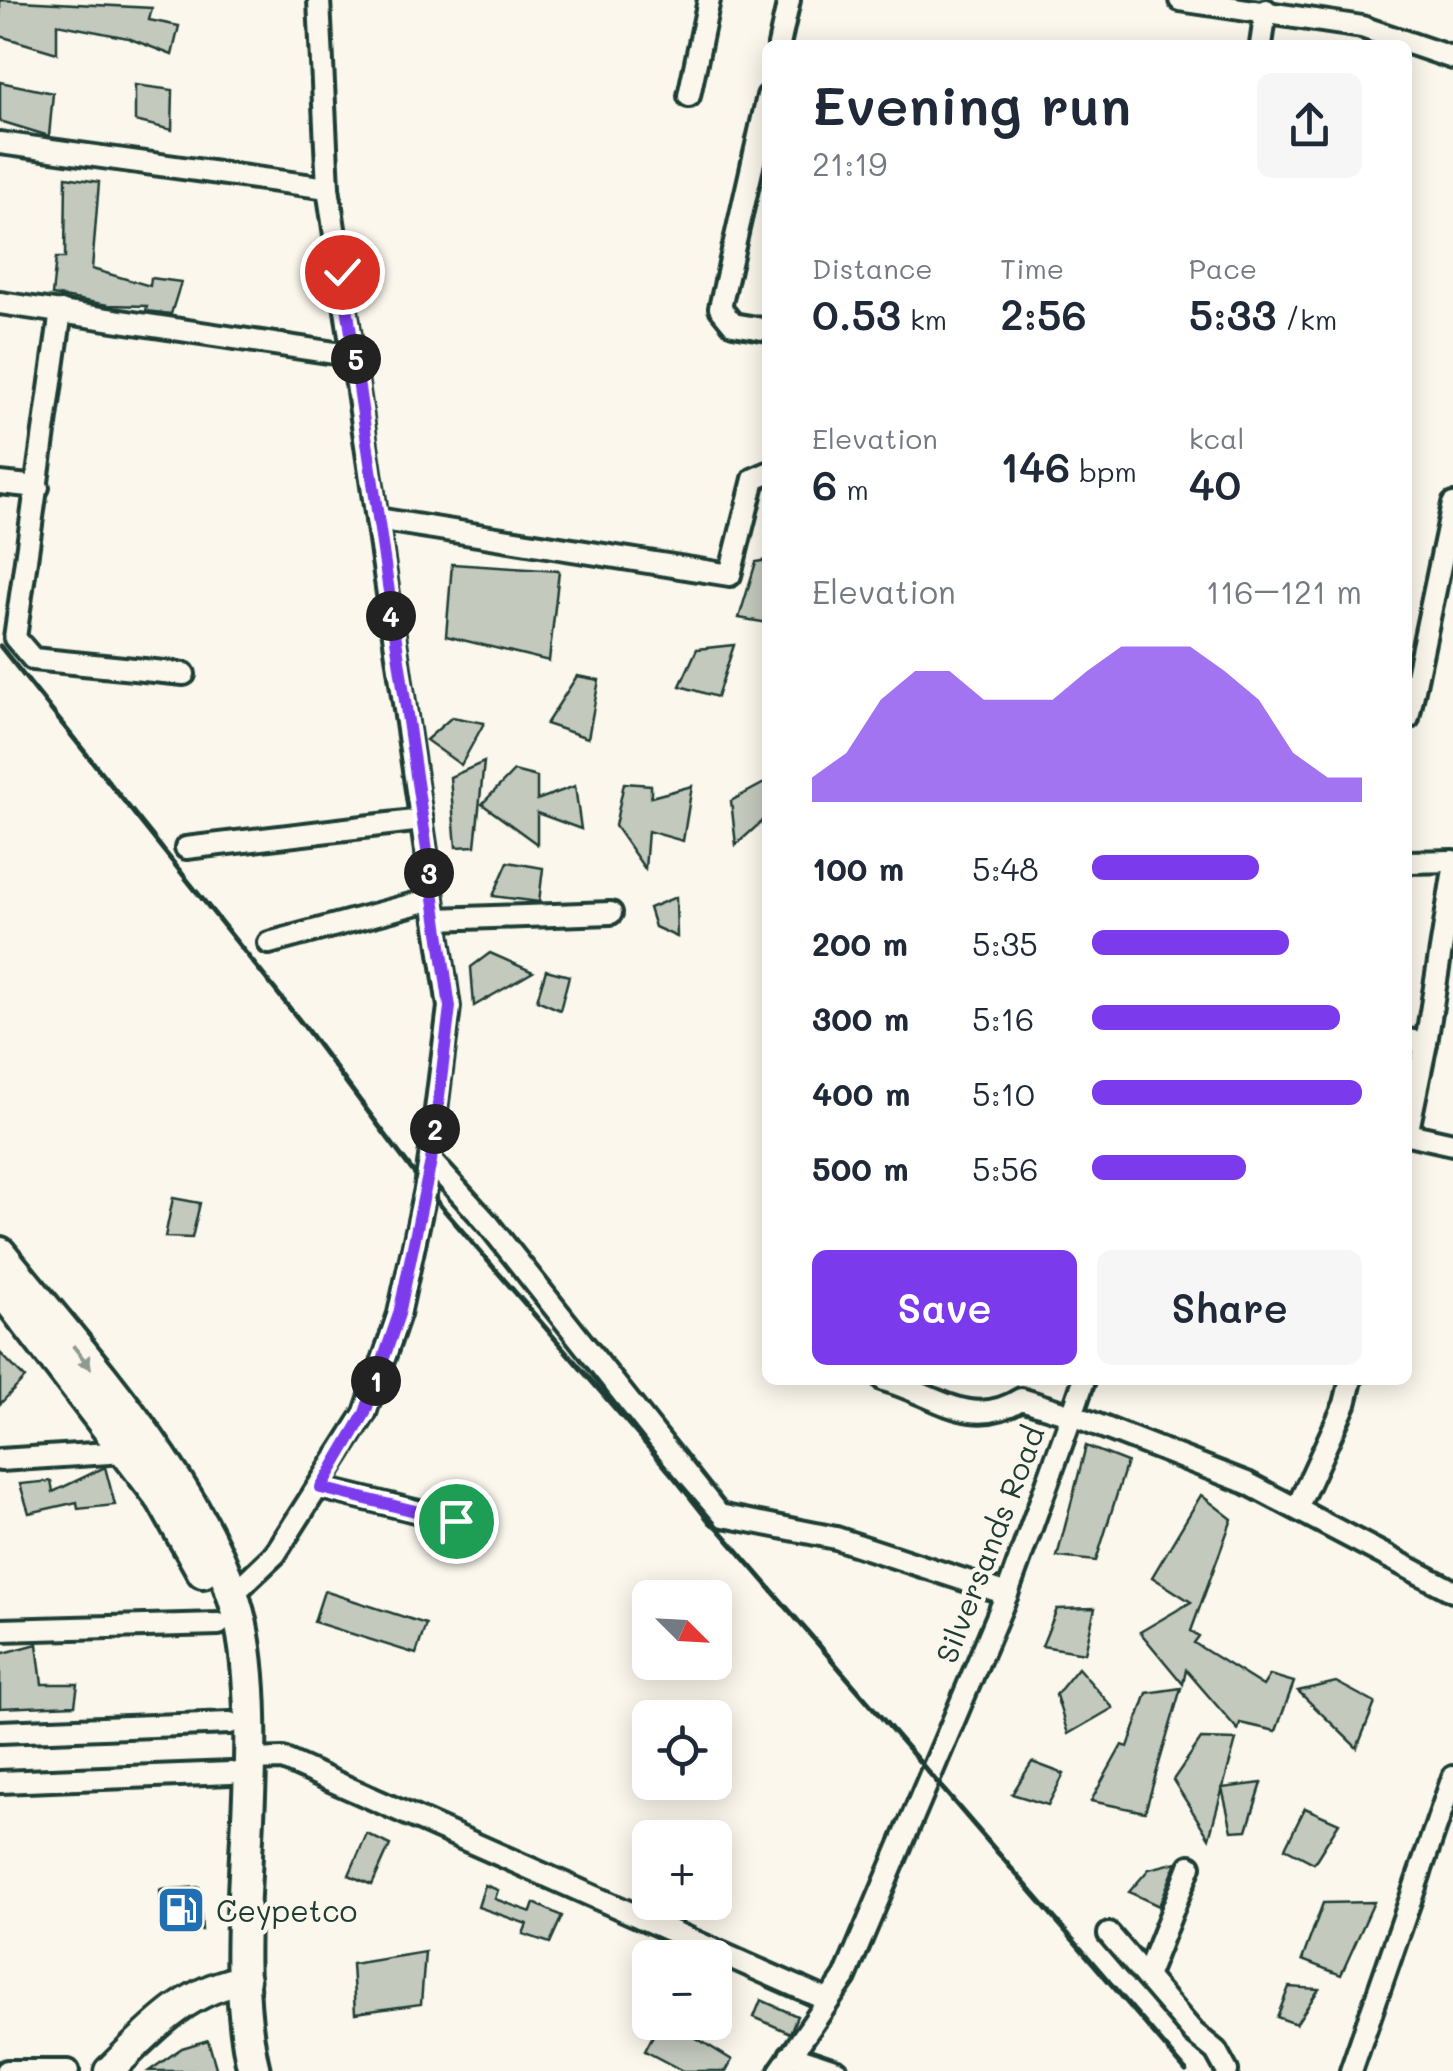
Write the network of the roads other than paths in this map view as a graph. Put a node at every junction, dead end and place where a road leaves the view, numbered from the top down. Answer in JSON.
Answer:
{"nodes":[{"id":1,"x":319,"y":0,"type":"edge"},
{"id":2,"x":708,"y":0,"type":"edge"},
{"id":3,"x":790,"y":0,"type":"edge"},
{"id":4,"x":1180,"y":0,"type":"edge"},
{"id":5,"x":1266,"y":10,"type":"junction"},
{"id":6,"x":1361,"y":36,"type":"edge"},
{"id":7,"x":780,"y":40,"type":"edge"},
{"id":8,"x":1262,"y":40,"type":"edge"},
{"id":9,"x":1412,"y":48,"type":"edge"},
{"id":10,"x":1453,"y":58,"type":"edge"},
{"id":11,"x":689,"y":96,"type":"dead end"},
{"id":12,"x":762,"y":122,"type":"edge"},
{"id":13,"x":0,"y":143,"type":"edge"},
{"id":14,"x":328,"y":188,"type":"junction"},
{"id":15,"x":0,"y":302,"type":"edge"},
{"id":16,"x":61,"y":311,"type":"junction"},
{"id":17,"x":762,"y":329,"type":"edge"},
{"id":18,"x":355,"y":356,"type":"junction"},
{"id":19,"x":762,"y":476,"type":"edge"},
{"id":20,"x":0,"y":482,"type":"edge"},
{"id":21,"x":38,"y":487,"type":"junction"},
{"id":22,"x":1453,"y":504,"type":"edge"},
{"id":23,"x":377,"y":519,"type":"junction"},
{"id":24,"x":184,"y":674,"type":"dead end"},
{"id":25,"x":1412,"y":699,"type":"edge"},
{"id":26,"x":422,"y":820,"type":"junction"},
{"id":27,"x":186,"y":848,"type":"dead end"},
{"id":28,"x":1453,"y":861,"type":"edge"},
{"id":29,"x":1412,"y":862,"type":"edge"},
{"id":30,"x":1453,"y":875,"type":"edge"},
{"id":31,"x":1452,"y":884,"type":"edge"},
{"id":32,"x":435,"y":909,"type":"junction"},
{"id":33,"x":611,"y":913,"type":"dead end"},
{"id":34,"x":269,"y":943,"type":"dead end"},
{"id":35,"x":1417,"y":1042,"type":"edge"},
{"id":36,"x":1412,"y":1092,"type":"edge"},
{"id":37,"x":1412,"y":1133,"type":"edge"},
{"id":38,"x":1453,"y":1144,"type":"edge"},
{"id":39,"x":431,"y":1161,"type":"junction"},
{"id":40,"x":0,"y":1253,"type":"edge"},
{"id":41,"x":0,"y":1288,"type":"edge"},
{"id":42,"x":897,"y":1385,"type":"edge"},
{"id":43,"x":1082,"y":1385,"type":"edge"},
{"id":44,"x":1350,"y":1385,"type":"edge"},
{"id":45,"x":1072,"y":1415,"type":"junction"},
{"id":46,"x":125,"y":1452,"type":"junction"},
{"id":47,"x":0,"y":1460,"type":"edge"},
{"id":48,"x":321,"y":1488,"type":"junction"},
{"id":49,"x":1297,"y":1508,"type":"junction"},
{"id":50,"x":456,"y":1521,"type":"dead end"},
{"id":51,"x":1453,"y":1591,"type":"edge"},
{"id":52,"x":1007,"y":1594,"type":"junction"},
{"id":53,"x":222,"y":1608,"type":"junction"},
{"id":54,"x":0,"y":1630,"type":"edge"},
{"id":55,"x":230,"y":1723,"type":"junction"},
{"id":56,"x":0,"y":1732,"type":"edge"},
{"id":57,"x":241,"y":1766,"type":"junction"},
{"id":58,"x":1453,"y":1777,"type":"edge"},
{"id":59,"x":0,"y":1782,"type":"edge"},
{"id":60,"x":1190,"y":1866,"type":"dead end"},
{"id":61,"x":1109,"y":1934,"type":"dead end"},
{"id":62,"x":1146,"y":1978,"type":"junction"},
{"id":63,"x":240,"y":1980,"type":"junction"},
{"id":64,"x":827,"y":2000,"type":"junction"},
{"id":65,"x":785,"y":2063,"type":"edge"},
{"id":66,"x":8,"y":2071,"type":"edge"},
{"id":67,"x":68,"y":2071,"type":"edge"},
{"id":68,"x":109,"y":2071,"type":"edge"},
{"id":69,"x":241,"y":2071,"type":"edge"},
{"id":70,"x":254,"y":2071,"type":"edge"},
{"id":71,"x":837,"y":2071,"type":"edge"},
{"id":72,"x":1228,"y":2071,"type":"edge"},
{"id":73,"x":1351,"y":2071,"type":"edge"}],
"edges":[{"from":1,"to":14,"type":"street"},
{"from":2,"to":11,"type":"street"},
{"from":3,"to":7,"type":"street"},
{"from":4,"to":5,"type":"street"},
{"from":5,"to":6,"type":"street"},
{"from":5,"to":8,"type":"street"},
{"from":9,"to":10,"type":"street"},
{"from":12,"to":17,"type":"street"},
{"from":13,"to":14,"type":"street"},
{"from":14,"to":18,"type":"street"},
{"from":15,"to":16,"type":"street"},
{"from":16,"to":18,"type":"street"},
{"from":16,"to":21,"type":"street"},
{"from":18,"to":23,"type":"street"},
{"from":19,"to":23,"type":"street"},
{"from":20,"to":21,"type":"street"},
{"from":21,"to":24,"type":"street"},
{"from":22,"to":25,"type":"street"},
{"from":23,"to":26,"type":"street"},
{"from":26,"to":27,"type":"street"},
{"from":26,"to":32,"type":"street"},
{"from":28,"to":29,"type":"street"},
{"from":30,"to":31,"type":"street"},
{"from":31,"to":35,"type":"street"},
{"from":32,"to":33,"type":"street"},
{"from":32,"to":34,"type":"street"},
{"from":32,"to":39,"type":"street"},
{"from":35,"to":36,"type":"street"},
{"from":37,"to":38,"type":"street"},
{"from":39,"to":48,"type":"street"},
{"from":39,"to":52,"type":"street"},
{"from":40,"to":53,"type":"highway","one_way":true},
{"from":41,"to":46,"type":"highway"},
{"from":42,"to":45,"type":"street"},
{"from":43,"to":45,"type":"street"},
{"from":44,"to":49,"type":"street"},
{"from":45,"to":49,"type":"street","name":"Silversands Road"},
{"from":45,"to":52,"type":"street","name":"Silversands Road"},
{"from":46,"to":47,"type":"street"},
{"from":46,"to":53,"type":"highway"},
{"from":48,"to":50,"type":"street"},
{"from":48,"to":53,"type":"street"},
{"from":49,"to":51,"type":"street","name":"Silversands Road"},
{"from":52,"to":64,"type":"street","name":"Silversands Road"},
{"from":53,"to":54,"type":"street"},
{"from":53,"to":55,"type":"highway"},
{"from":53,"to":57,"type":"highway"},
{"from":55,"to":56,"type":"street"},
{"from":55,"to":57,"type":"highway"},
{"from":57,"to":59,"type":"street"},
{"from":57,"to":63,"type":"highway"},
{"from":57,"to":64,"type":"street"},
{"from":58,"to":73,"type":"street"},
{"from":60,"to":62,"type":"street"},
{"from":61,"to":62,"type":"street"},
{"from":62,"to":72,"type":"street"},
{"from":63,"to":68,"type":"main road"},
{"from":63,"to":69,"type":"highway"},
{"from":63,"to":70,"type":"highway"},
{"from":64,"to":65,"type":"street","name":"Silversands Road"},
{"from":65,"to":71,"type":"street"},
{"from":66,"to":67,"type":"street"}]}
